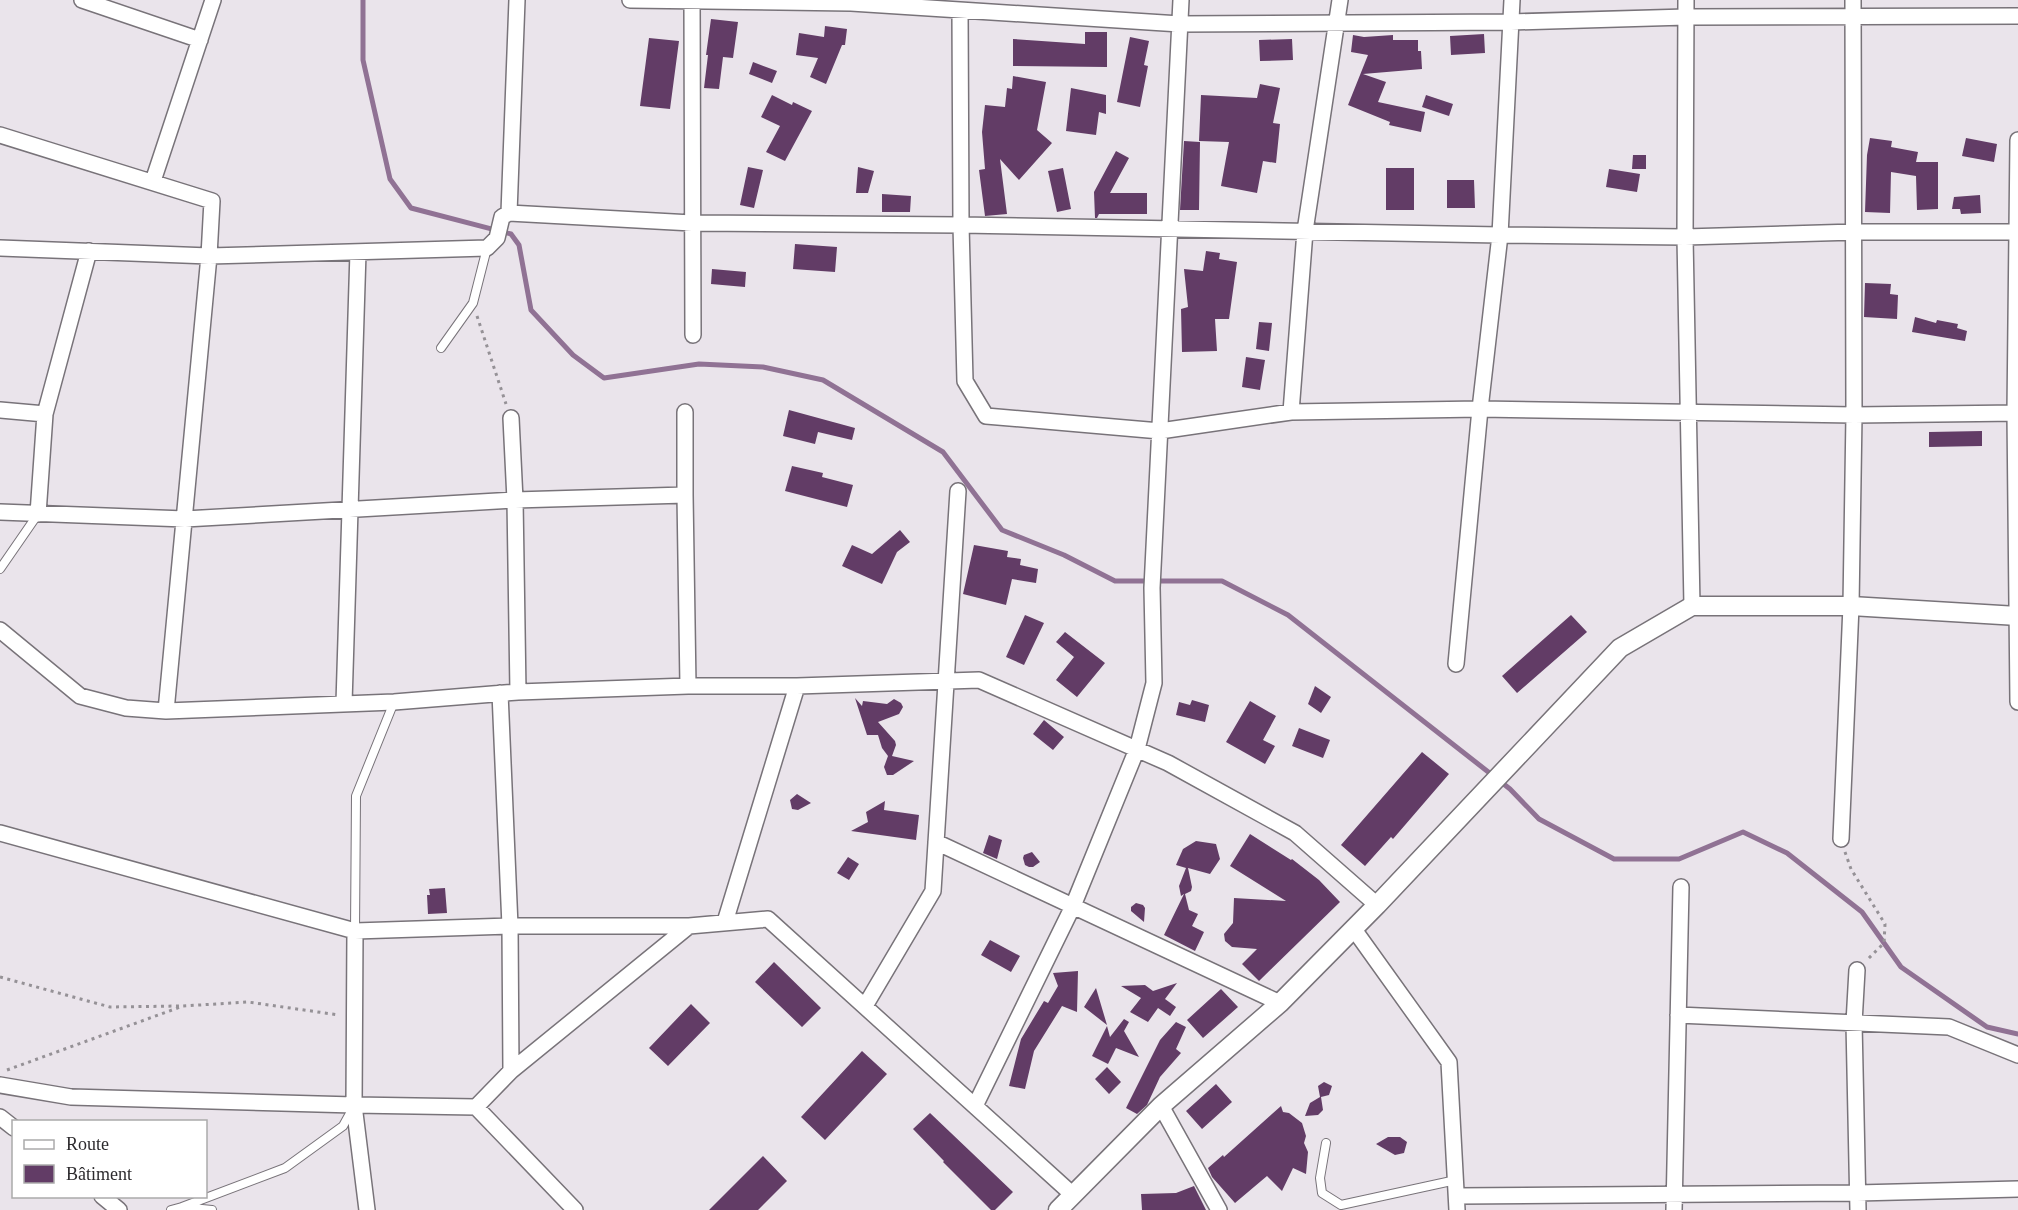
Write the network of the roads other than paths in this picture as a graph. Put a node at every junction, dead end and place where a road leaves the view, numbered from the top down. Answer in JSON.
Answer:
{"nodes":[{"id":1,"x":81,"y":0,"type":"edge"},
{"id":2,"x":213,"y":0,"type":"edge"},
{"id":3,"x":517,"y":0,"type":"edge"},
{"id":4,"x":630,"y":0,"type":"edge"},
{"id":5,"x":1182,"y":0,"type":"edge"},
{"id":6,"x":1340,"y":0,"type":"edge"},
{"id":7,"x":1512,"y":0,"type":"edge"},
{"id":8,"x":1686,"y":0,"type":"edge"},
{"id":9,"x":1853,"y":0,"type":"edge"},
{"id":10,"x":692,"y":1,"type":"edge"},
{"id":11,"x":851,"y":2,"type":"edge"},
{"id":12,"x":960,"y":10,"type":"junction"},
{"id":13,"x":2018,"y":16,"type":"edge"},
{"id":14,"x":1686,"y":17,"type":"junction"},
{"id":15,"x":1854,"y":17,"type":"junction"},
{"id":16,"x":1337,"y":22,"type":"junction"},
{"id":17,"x":1511,"y":22,"type":"junction"},
{"id":18,"x":1180,"y":24,"type":"junction"},
{"id":19,"x":200,"y":40,"type":"junction"},
{"id":20,"x":0,"y":135,"type":"edge"},
{"id":21,"x":2018,"y":140,"type":"edge"},
{"id":22,"x":153,"y":181,"type":"junction"},
{"id":23,"x":505,"y":215,"type":"junction"},
{"id":24,"x":692,"y":223,"type":"junction"},
{"id":25,"x":961,"y":225,"type":"junction"},
{"id":26,"x":1170,"y":229,"type":"junction"},
{"id":27,"x":1305,"y":231,"type":"junction"},
{"id":28,"x":1855,"y":232,"type":"junction"},
{"id":29,"x":2017,"y":232,"type":"edge"},
{"id":30,"x":1500,"y":235,"type":"junction"},
{"id":31,"x":1685,"y":237,"type":"junction"},
{"id":32,"x":492,"y":243,"type":"junction"},
{"id":33,"x":0,"y":248,"type":"edge"},
{"id":34,"x":89,"y":251,"type":"junction"},
{"id":35,"x":358,"y":252,"type":"junction"},
{"id":36,"x":209,"y":256,"type":"junction"},
{"id":37,"x":693,"y":335,"type":"dead end"},
{"id":38,"x":441,"y":348,"type":"dead end"},
{"id":39,"x":1480,"y":409,"type":"junction"},
{"id":40,"x":0,"y":410,"type":"edge"},
{"id":41,"x":686,"y":412,"type":"dead end"},
{"id":42,"x":1291,"y":412,"type":"junction"},
{"id":43,"x":1688,"y":413,"type":"junction"},
{"id":44,"x":2017,"y":413,"type":"edge"},
{"id":45,"x":45,"y":414,"type":"junction"},
{"id":46,"x":1854,"y":415,"type":"junction"},
{"id":47,"x":511,"y":418,"type":"road end"},
{"id":48,"x":1160,"y":431,"type":"junction"},
{"id":49,"x":958,"y":491,"type":"dead end"},
{"id":50,"x":685,"y":495,"type":"junction"},
{"id":51,"x":515,"y":500,"type":"junction"},
{"id":52,"x":349,"y":509,"type":"junction"},
{"id":53,"x":0,"y":512,"type":"edge"},
{"id":54,"x":38,"y":514,"type":"junction"},
{"id":55,"x":185,"y":519,"type":"junction"},
{"id":56,"x":0,"y":569,"type":"edge"},
{"id":57,"x":1692,"y":606,"type":"junction"},
{"id":58,"x":1851,"y":606,"type":"junction"},
{"id":59,"x":2018,"y":616,"type":"edge"},
{"id":60,"x":0,"y":630,"type":"edge"},
{"id":61,"x":1456,"y":663,"type":"dead end"},
{"id":62,"x":947,"y":682,"type":"junction"},
{"id":63,"x":688,"y":686,"type":"junction"},
{"id":64,"x":796,"y":686,"type":"junction"},
{"id":65,"x":518,"y":692,"type":"junction"},
{"id":66,"x":500,"y":693,"type":"junction"},
{"id":67,"x":394,"y":702,"type":"junction"},
{"id":68,"x":2018,"y":702,"type":"edge"},
{"id":69,"x":344,"y":704,"type":"junction"},
{"id":70,"x":166,"y":711,"type":"junction"},
{"id":71,"x":1137,"y":749,"type":"junction"},
{"id":72,"x":0,"y":833,"type":"edge"},
{"id":73,"x":1841,"y":839,"type":"road end"},
{"id":74,"x":936,"y":842,"type":"junction"},
{"id":75,"x":1681,"y":887,"type":"dead end"},
{"id":76,"x":1377,"y":905,"type":"junction"},
{"id":77,"x":1073,"y":906,"type":"junction"},
{"id":78,"x":725,"y":922,"type":"junction"},
{"id":79,"x":510,"y":926,"type":"junction"},
{"id":80,"x":689,"y":926,"type":"junction"},
{"id":81,"x":1353,"y":928,"type":"junction"},
{"id":82,"x":355,"y":931,"type":"junction"},
{"id":83,"x":1857,"y":970,"type":"road end"},
{"id":84,"x":1280,"y":1003,"type":"junction"},
{"id":85,"x":865,"y":1006,"type":"junction"},
{"id":86,"x":1678,"y":1016,"type":"junction"},
{"id":87,"x":1854,"y":1023,"type":"junction"},
{"id":88,"x":2018,"y":1055,"type":"edge"},
{"id":89,"x":511,"y":1071,"type":"junction"},
{"id":90,"x":0,"y":1085,"type":"edge"},
{"id":91,"x":354,"y":1105,"type":"junction"},
{"id":92,"x":975,"y":1106,"type":"junction"},
{"id":93,"x":1161,"y":1106,"type":"junction"},
{"id":94,"x":476,"y":1107,"type":"junction"},
{"id":95,"x":0,"y":1117,"type":"edge"},
{"id":96,"x":12,"y":1126,"type":"edge"},
{"id":97,"x":1326,"y":1143,"type":"dead end"},
{"id":98,"x":1456,"y":1180,"type":"junction"},
{"id":99,"x":2018,"y":1188,"type":"edge"},
{"id":100,"x":1857,"y":1192,"type":"junction"},
{"id":101,"x":1674,"y":1194,"type":"junction"},
{"id":102,"x":1073,"y":1196,"type":"junction"},
{"id":103,"x":103,"y":1198,"type":"edge"},
{"id":104,"x":1457,"y":1203,"type":"edge"},
{"id":105,"x":182,"y":1208,"type":"junction"},
{"id":106,"x":119,"y":1210,"type":"edge"},
{"id":107,"x":171,"y":1210,"type":"edge"},
{"id":108,"x":212,"y":1210,"type":"edge"},
{"id":109,"x":368,"y":1210,"type":"edge"},
{"id":110,"x":575,"y":1210,"type":"edge"},
{"id":111,"x":1058,"y":1210,"type":"edge"},
{"id":112,"x":1219,"y":1210,"type":"edge"},
{"id":113,"x":1674,"y":1210,"type":"edge"},
{"id":114,"x":1858,"y":1210,"type":"edge"}],
"edges":[{"from":1,"to":19,"type":"street"},
{"from":2,"to":19,"type":"street"},
{"from":3,"to":23,"type":"street"},
{"from":4,"to":10,"type":"street"},
{"from":5,"to":18,"type":"street"},
{"from":6,"to":16,"type":"street"},
{"from":7,"to":17,"type":"street"},
{"from":8,"to":14,"type":"street"},
{"from":9,"to":15,"type":"street"},
{"from":10,"to":11,"type":"street"},
{"from":10,"to":24,"type":"street"},
{"from":11,"to":12,"type":"street"},
{"from":12,"to":18,"type":"street"},
{"from":12,"to":25,"type":"street"},
{"from":13,"to":15,"type":"street"},
{"from":14,"to":15,"type":"street"},
{"from":14,"to":17,"type":"street"},
{"from":14,"to":31,"type":"street"},
{"from":15,"to":28,"type":"street"},
{"from":16,"to":17,"type":"street"},
{"from":16,"to":18,"type":"street"},
{"from":16,"to":27,"type":"street"},
{"from":17,"to":30,"type":"street"},
{"from":18,"to":26,"type":"street"},
{"from":19,"to":22,"type":"street"},
{"from":20,"to":22,"type":"street"},
{"from":21,"to":29,"type":"street"},
{"from":22,"to":36,"type":"street"},
{"from":23,"to":24,"type":"street"},
{"from":23,"to":32,"type":"street"},
{"from":24,"to":25,"type":"street"},
{"from":24,"to":37,"type":"street"},
{"from":25,"to":26,"type":"street"},
{"from":25,"to":48,"type":"street"},
{"from":26,"to":27,"type":"street"},
{"from":26,"to":48,"type":"street"},
{"from":27,"to":30,"type":"street"},
{"from":27,"to":42,"type":"street"},
{"from":28,"to":29,"type":"street"},
{"from":28,"to":31,"type":"street"},
{"from":28,"to":46,"type":"street"},
{"from":29,"to":44,"type":"street"},
{"from":30,"to":31,"type":"street"},
{"from":30,"to":39,"type":"street"},
{"from":31,"to":43,"type":"street"},
{"from":32,"to":35,"type":"street"},
{"from":32,"to":38,"type":"lane"},
{"from":33,"to":34,"type":"street"},
{"from":34,"to":36,"type":"street"},
{"from":34,"to":45,"type":"street"},
{"from":35,"to":36,"type":"street"},
{"from":35,"to":52,"type":"street"},
{"from":36,"to":55,"type":"street"},
{"from":39,"to":42,"type":"street"},
{"from":39,"to":43,"type":"street"},
{"from":39,"to":61,"type":"street"},
{"from":40,"to":45,"type":"street"},
{"from":41,"to":50,"type":"street"},
{"from":42,"to":48,"type":"street"},
{"from":43,"to":46,"type":"street"},
{"from":43,"to":57,"type":"street"},
{"from":44,"to":46,"type":"street"},
{"from":44,"to":59,"type":"street"},
{"from":45,"to":54,"type":"street"},
{"from":46,"to":58,"type":"street"},
{"from":47,"to":51,"type":"street"},
{"from":48,"to":71,"type":"street"},
{"from":49,"to":62,"type":"street"},
{"from":50,"to":51,"type":"street"},
{"from":50,"to":63,"type":"street"},
{"from":51,"to":52,"type":"street"},
{"from":51,"to":65,"type":"street"},
{"from":52,"to":55,"type":"street"},
{"from":52,"to":69,"type":"street"},
{"from":53,"to":54,"type":"street"},
{"from":54,"to":55,"type":"street"},
{"from":54,"to":56,"type":"lane"},
{"from":55,"to":70,"type":"street"},
{"from":57,"to":58,"type":"street"},
{"from":57,"to":76,"type":"street"},
{"from":58,"to":59,"type":"street"},
{"from":58,"to":73,"type":"street"},
{"from":59,"to":68,"type":"street"},
{"from":60,"to":70,"type":"street"},
{"from":62,"to":64,"type":"street"},
{"from":62,"to":71,"type":"street"},
{"from":62,"to":74,"type":"street"},
{"from":63,"to":64,"type":"street"},
{"from":63,"to":65,"type":"street"},
{"from":64,"to":78,"type":"street"},
{"from":65,"to":66,"type":"street"},
{"from":66,"to":67,"type":"street"},
{"from":66,"to":79,"type":"street"},
{"from":67,"to":69,"type":"street"},
{"from":67,"to":82,"type":"lane"},
{"from":69,"to":70,"type":"street"},
{"from":71,"to":76,"type":"street"},
{"from":71,"to":77,"type":"street"},
{"from":72,"to":82,"type":"street"},
{"from":74,"to":77,"type":"street"},
{"from":74,"to":85,"type":"street"},
{"from":75,"to":86,"type":"street"},
{"from":76,"to":81,"type":"street"},
{"from":77,"to":84,"type":"street"},
{"from":77,"to":92,"type":"street"},
{"from":78,"to":80,"type":"street"},
{"from":78,"to":85,"type":"street"},
{"from":79,"to":80,"type":"street"},
{"from":79,"to":82,"type":"street"},
{"from":79,"to":89,"type":"street"},
{"from":80,"to":89,"type":"street"},
{"from":81,"to":84,"type":"street"},
{"from":81,"to":98,"type":"street"},
{"from":82,"to":91,"type":"street"},
{"from":83,"to":87,"type":"street"},
{"from":84,"to":93,"type":"street"},
{"from":85,"to":92,"type":"street"},
{"from":86,"to":87,"type":"street"},
{"from":86,"to":101,"type":"street"},
{"from":87,"to":88,"type":"street"},
{"from":87,"to":100,"type":"street"},
{"from":89,"to":94,"type":"street"},
{"from":90,"to":91,"type":"street"},
{"from":91,"to":94,"type":"street"},
{"from":91,"to":105,"type":"lane"},
{"from":91,"to":109,"type":"street"},
{"from":92,"to":102,"type":"street"},
{"from":93,"to":102,"type":"street"},
{"from":93,"to":112,"type":"street"},
{"from":94,"to":110,"type":"street"},
{"from":95,"to":96,"type":"street"},
{"from":97,"to":98,"type":"lane"},
{"from":98,"to":104,"type":"street"},
{"from":99,"to":100,"type":"street"},
{"from":100,"to":101,"type":"street"},
{"from":100,"to":114,"type":"street"},
{"from":101,"to":104,"type":"street"},
{"from":101,"to":113,"type":"street"},
{"from":102,"to":111,"type":"street"},
{"from":103,"to":106,"type":"street"},
{"from":105,"to":107,"type":"lane"},
{"from":105,"to":108,"type":"lane"}]}
